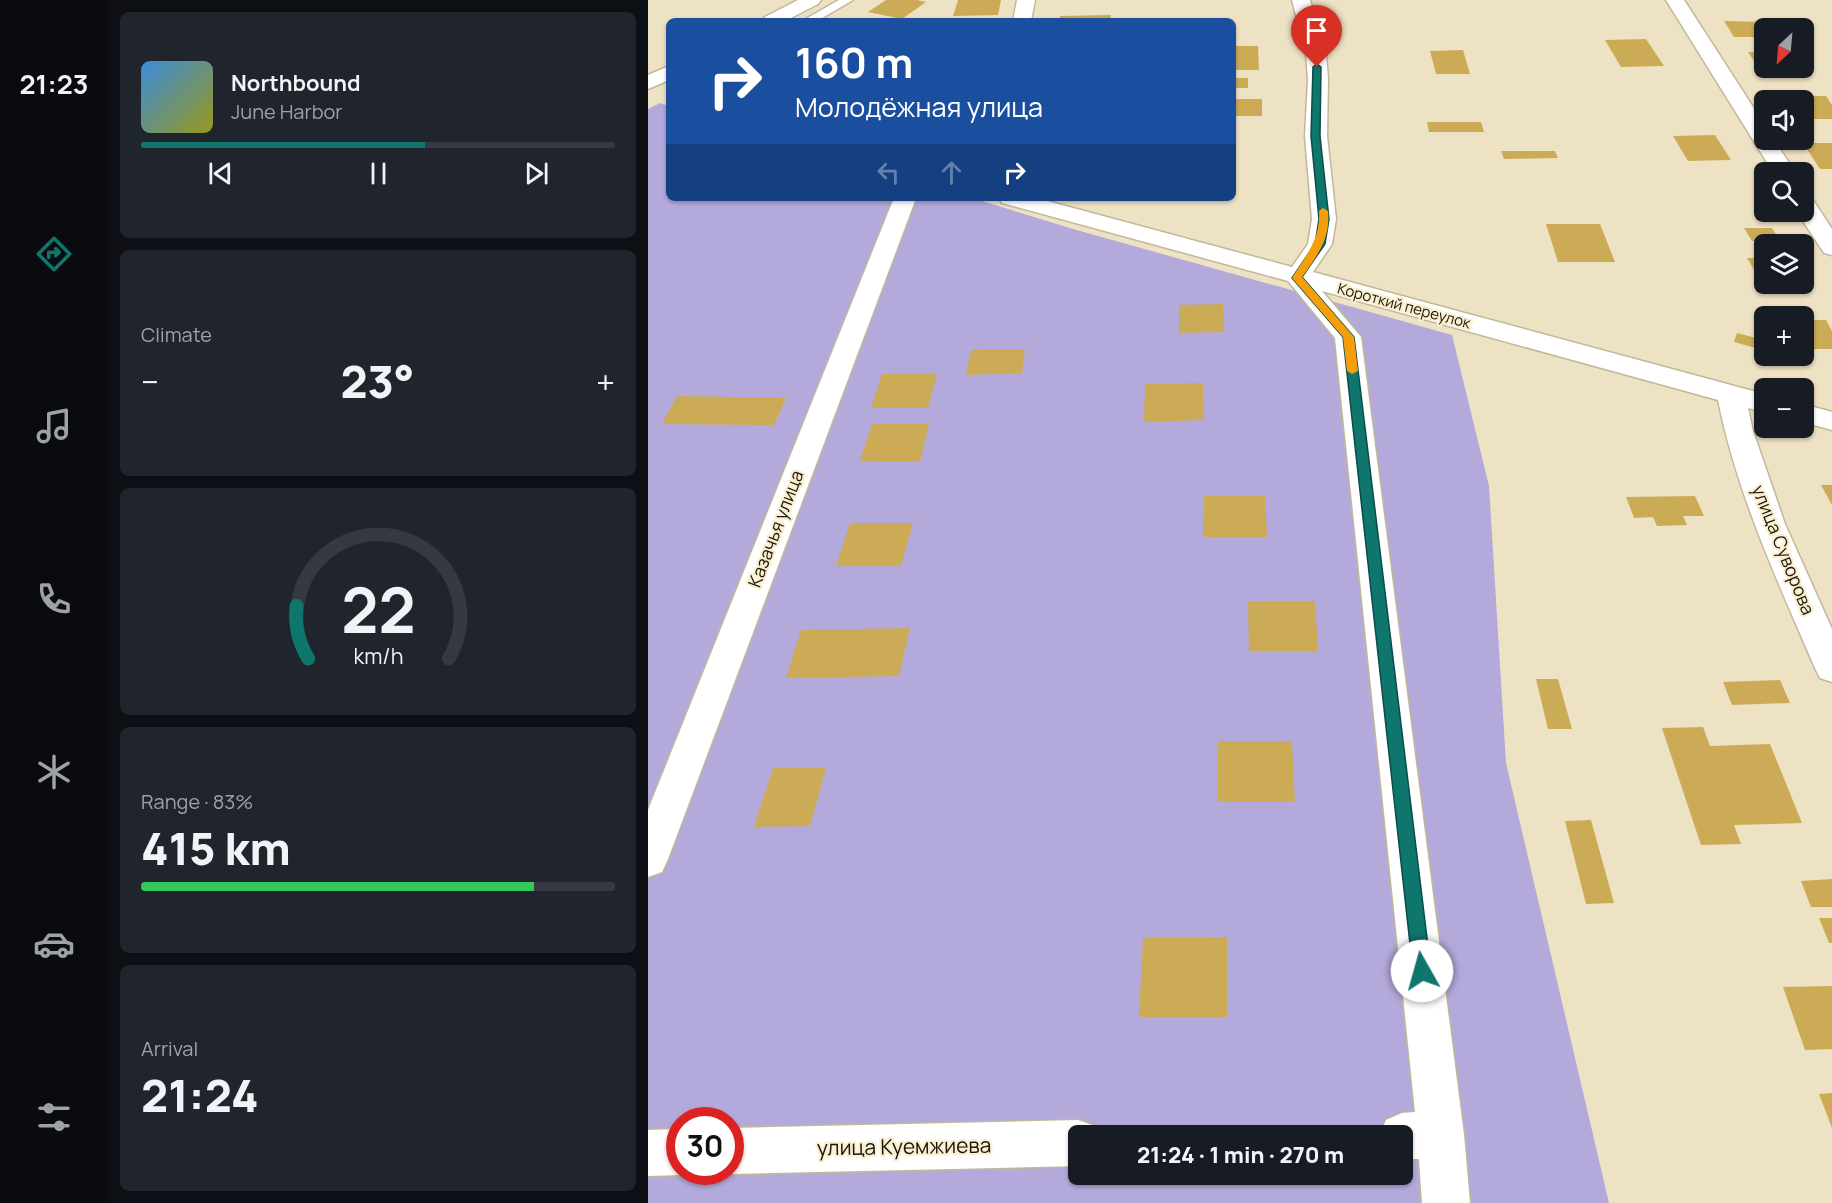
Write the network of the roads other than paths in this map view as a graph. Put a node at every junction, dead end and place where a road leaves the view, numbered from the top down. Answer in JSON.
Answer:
{"nodes":[{"id":1,"x":812,"y":0,"type":"edge"},
{"id":2,"x":847,"y":0,"type":"edge"},
{"id":3,"x":1026,"y":0,"type":"edge"},
{"id":4,"x":1301,"y":0,"type":"edge"},
{"id":5,"x":1675,"y":0,"type":"edge"},
{"id":6,"x":777,"y":18,"type":"edge"},
{"id":7,"x":814,"y":18,"type":"edge"},
{"id":8,"x":1023,"y":18,"type":"edge"},
{"id":9,"x":1778,"y":162,"type":"edge"},
{"id":10,"x":904,"y":201,"type":"edge"},
{"id":11,"x":1021,"y":201,"type":"edge"},
{"id":12,"x":1814,"y":219,"type":"edge"},
{"id":13,"x":1832,"y":248,"type":"edge"},
{"id":14,"x":1297,"y":278,"type":"junction"},
{"id":15,"x":1731,"y":394,"type":"junction"},
{"id":16,"x":1754,"y":400,"type":"edge"},
{"id":17,"x":1814,"y":416,"type":"edge"},
{"id":18,"x":1832,"y":421,"type":"edge"},
{"id":19,"x":1832,"y":668,"type":"edge"},
{"id":20,"x":648,"y":859,"type":"edge"},
{"id":21,"x":1422,"y":1136,"type":"edge"},
{"id":22,"x":1068,"y":1143,"type":"edge"},
{"id":23,"x":744,"y":1151,"type":"edge"},
{"id":24,"x":666,"y":1152,"type":"edge"},
{"id":25,"x":648,"y":1153,"type":"edge"},
{"id":26,"x":1446,"y":1203,"type":"edge"}],
"edges":[{"from":1,"to":6,"type":"street"},
{"from":2,"to":7,"type":"lane"},
{"from":3,"to":8,"type":"street"},
{"from":4,"to":14,"type":"street"},
{"from":5,"to":9,"type":"street"},
{"from":10,"to":20,"type":"street","name":"Казачья улица"},
{"from":11,"to":14,"type":"street","name":"Короткий переулок"},
{"from":12,"to":13,"type":"street"},
{"from":14,"to":15,"type":"street","name":"Короткий переулок"},
{"from":14,"to":21,"type":"street"},
{"from":15,"to":16,"type":"street","name":"Короткий переулок"},
{"from":15,"to":19,"type":"street","name":"улица Суворова"},
{"from":17,"to":18,"type":"street"},
{"from":21,"to":26,"type":"street"},
{"from":22,"to":23,"type":"street","name":"улица Куемжиева"},
{"from":24,"to":25,"type":"street"}]}
